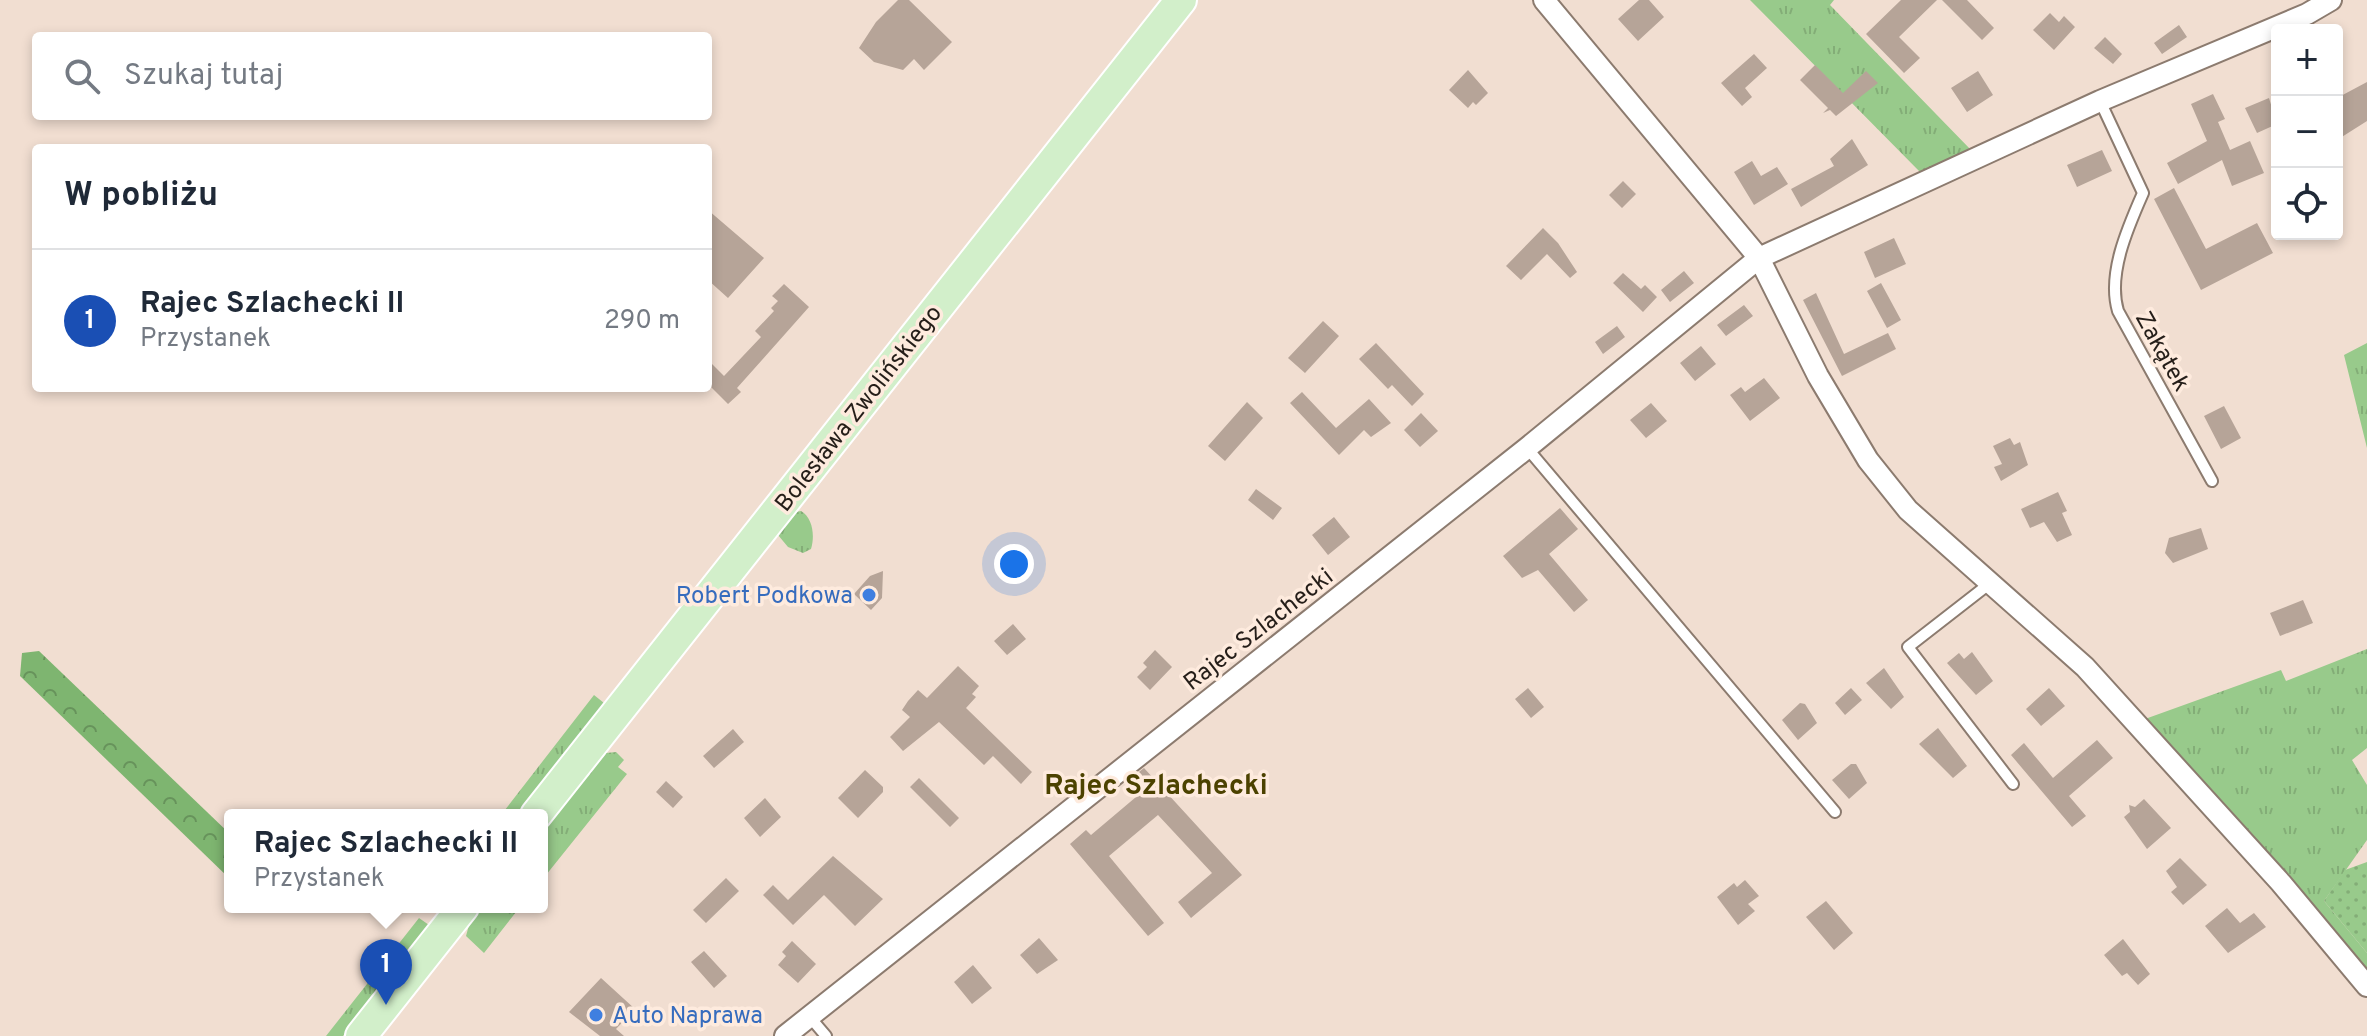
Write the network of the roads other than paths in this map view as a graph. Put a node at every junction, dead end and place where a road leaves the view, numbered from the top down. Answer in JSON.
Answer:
{"nodes":[{"id":1,"x":1181,"y":0,"type":"edge"},
{"id":2,"x":1544,"y":0,"type":"edge"},
{"id":3,"x":2331,"y":0,"type":"edge"},
{"id":4,"x":2100,"y":101,"type":"junction"},
{"id":5,"x":1759,"y":258,"type":"junction"},
{"id":6,"x":1527,"y":448,"type":"junction"},
{"id":7,"x":2212,"y":481,"type":"dead end"},
{"id":8,"x":1989,"y":584,"type":"junction"},
{"id":9,"x":2013,"y":784,"type":"dead end"},
{"id":10,"x":541,"y":809,"type":"edge"},
{"id":11,"x":1835,"y":812,"type":"dead end"},
{"id":12,"x":458,"y":913,"type":"edge"},
{"id":13,"x":2367,"y":986,"type":"edge"},
{"id":14,"x":809,"y":1016,"type":"junction"},
{"id":15,"x":361,"y":1036,"type":"edge"},
{"id":16,"x":785,"y":1036,"type":"edge"},
{"id":17,"x":826,"y":1036,"type":"edge"}],
"edges":[{"from":1,"to":10,"type":"main road","name":"Bolesława Zwolińskiego"},
{"from":2,"to":5,"type":"street"},
{"from":3,"to":4,"type":"street","name":"Rajec Szlachecki"},
{"from":4,"to":5,"type":"street","name":"Rajec Szlachecki"},
{"from":4,"to":7,"type":"lane","name":"Zakątek"},
{"from":5,"to":6,"type":"street","name":"Rajec Szlachecki"},
{"from":5,"to":8,"type":"street"},
{"from":6,"to":11,"type":"lane"},
{"from":6,"to":14,"type":"street","name":"Rajec Szlachecki"},
{"from":8,"to":9,"type":"lane"},
{"from":8,"to":13,"type":"street"},
{"from":12,"to":15,"type":"main road"},
{"from":14,"to":16,"type":"street","name":"Rajec Szlachecki"},
{"from":14,"to":17,"type":"lane"}]}
